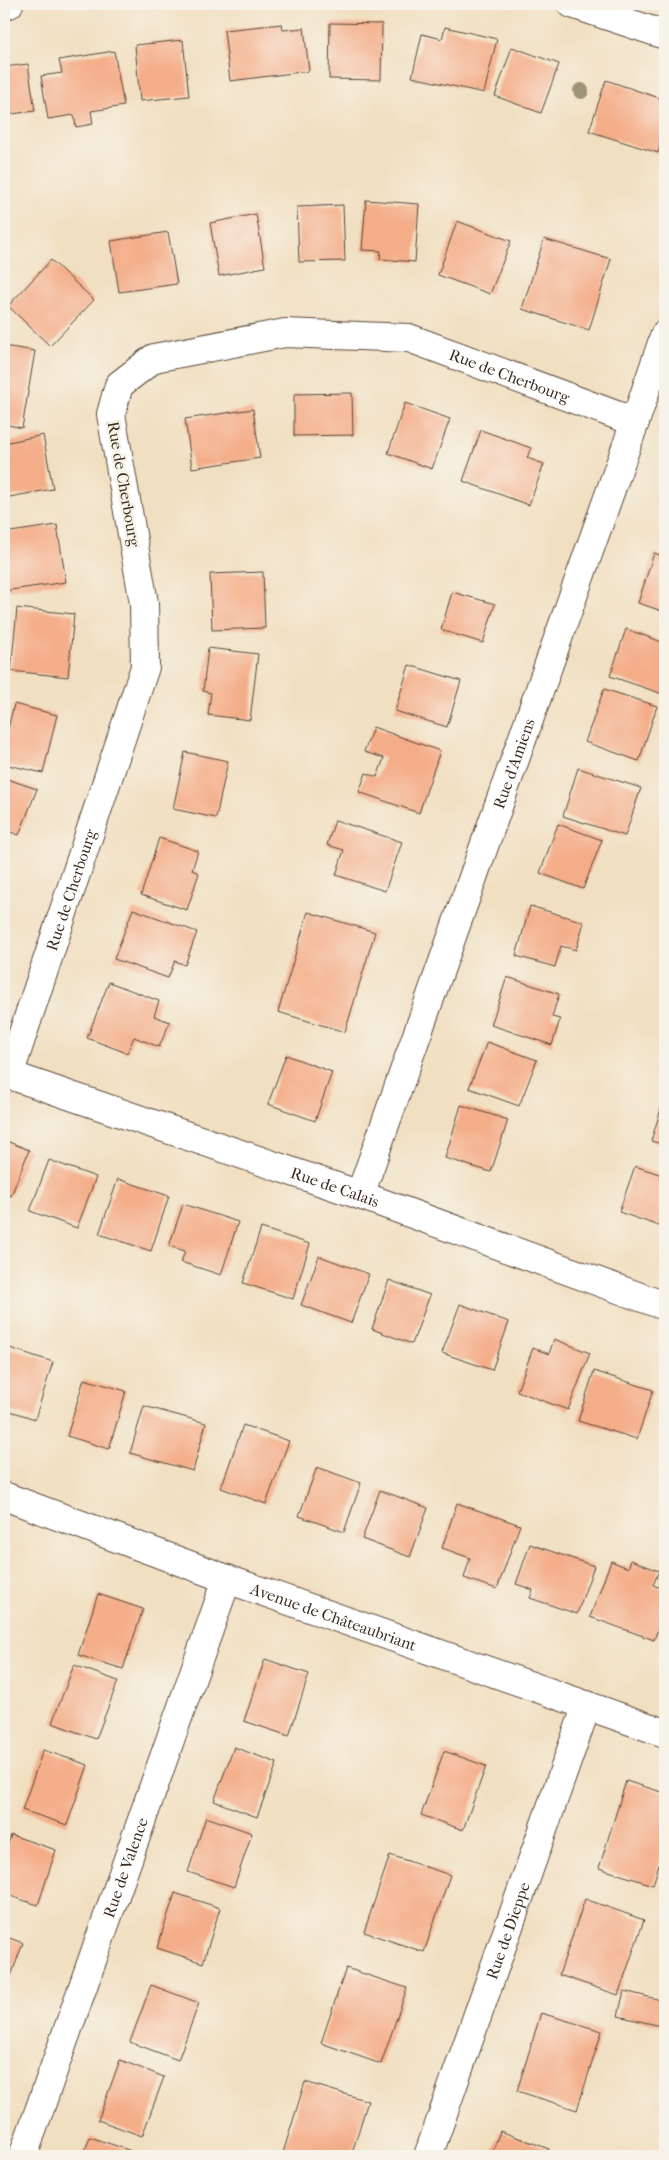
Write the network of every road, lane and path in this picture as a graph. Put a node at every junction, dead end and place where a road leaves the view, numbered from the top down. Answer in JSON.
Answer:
{"nodes":[{"id":1,"x":9,"y":4,"type":"edge"},
{"id":2,"x":572,"y":4,"type":"edge"},
{"id":3,"x":4,"y":5,"type":"edge"},
{"id":4,"x":665,"y":36,"type":"edge"},
{"id":5,"x":665,"y":334,"type":"edge"},
{"id":6,"x":636,"y":422,"type":"junction"},
{"id":7,"x":6,"y":1074,"type":"edge"},
{"id":8,"x":360,"y":1195,"type":"junction"},
{"id":9,"x":665,"y":1306,"type":"edge"},
{"id":10,"x":4,"y":1496,"type":"edge"},
{"id":11,"x":227,"y":1579,"type":"junction"},
{"id":12,"x":587,"y":1705,"type":"junction"},
{"id":13,"x":665,"y":1733,"type":"edge"},
{"id":14,"x":23,"y":2156,"type":"edge"},
{"id":15,"x":428,"y":2156,"type":"edge"}],
"edges":[{"from":1,"to":3,"type":"street"},
{"from":2,"to":4,"type":"street"},
{"from":5,"to":6,"type":"street","name":"Rue d'Amiens"},
{"from":6,"to":7,"type":"street","name":"Rue de Cherbourg"},
{"from":6,"to":8,"type":"street","name":"Rue d'Amiens"},
{"from":7,"to":8,"type":"street","name":"Rue de Calais"},
{"from":8,"to":9,"type":"street","name":"Rue de Calais"},
{"from":10,"to":11,"type":"street","name":"Avenue de Châteaubriant"},
{"from":11,"to":12,"type":"street","name":"Avenue de Châteaubriant"},
{"from":11,"to":14,"type":"street","name":"Rue de Valence"},
{"from":12,"to":13,"type":"street","name":"Avenue de Châteaubriant"},
{"from":12,"to":15,"type":"street","name":"Rue de Dieppe"}]}
